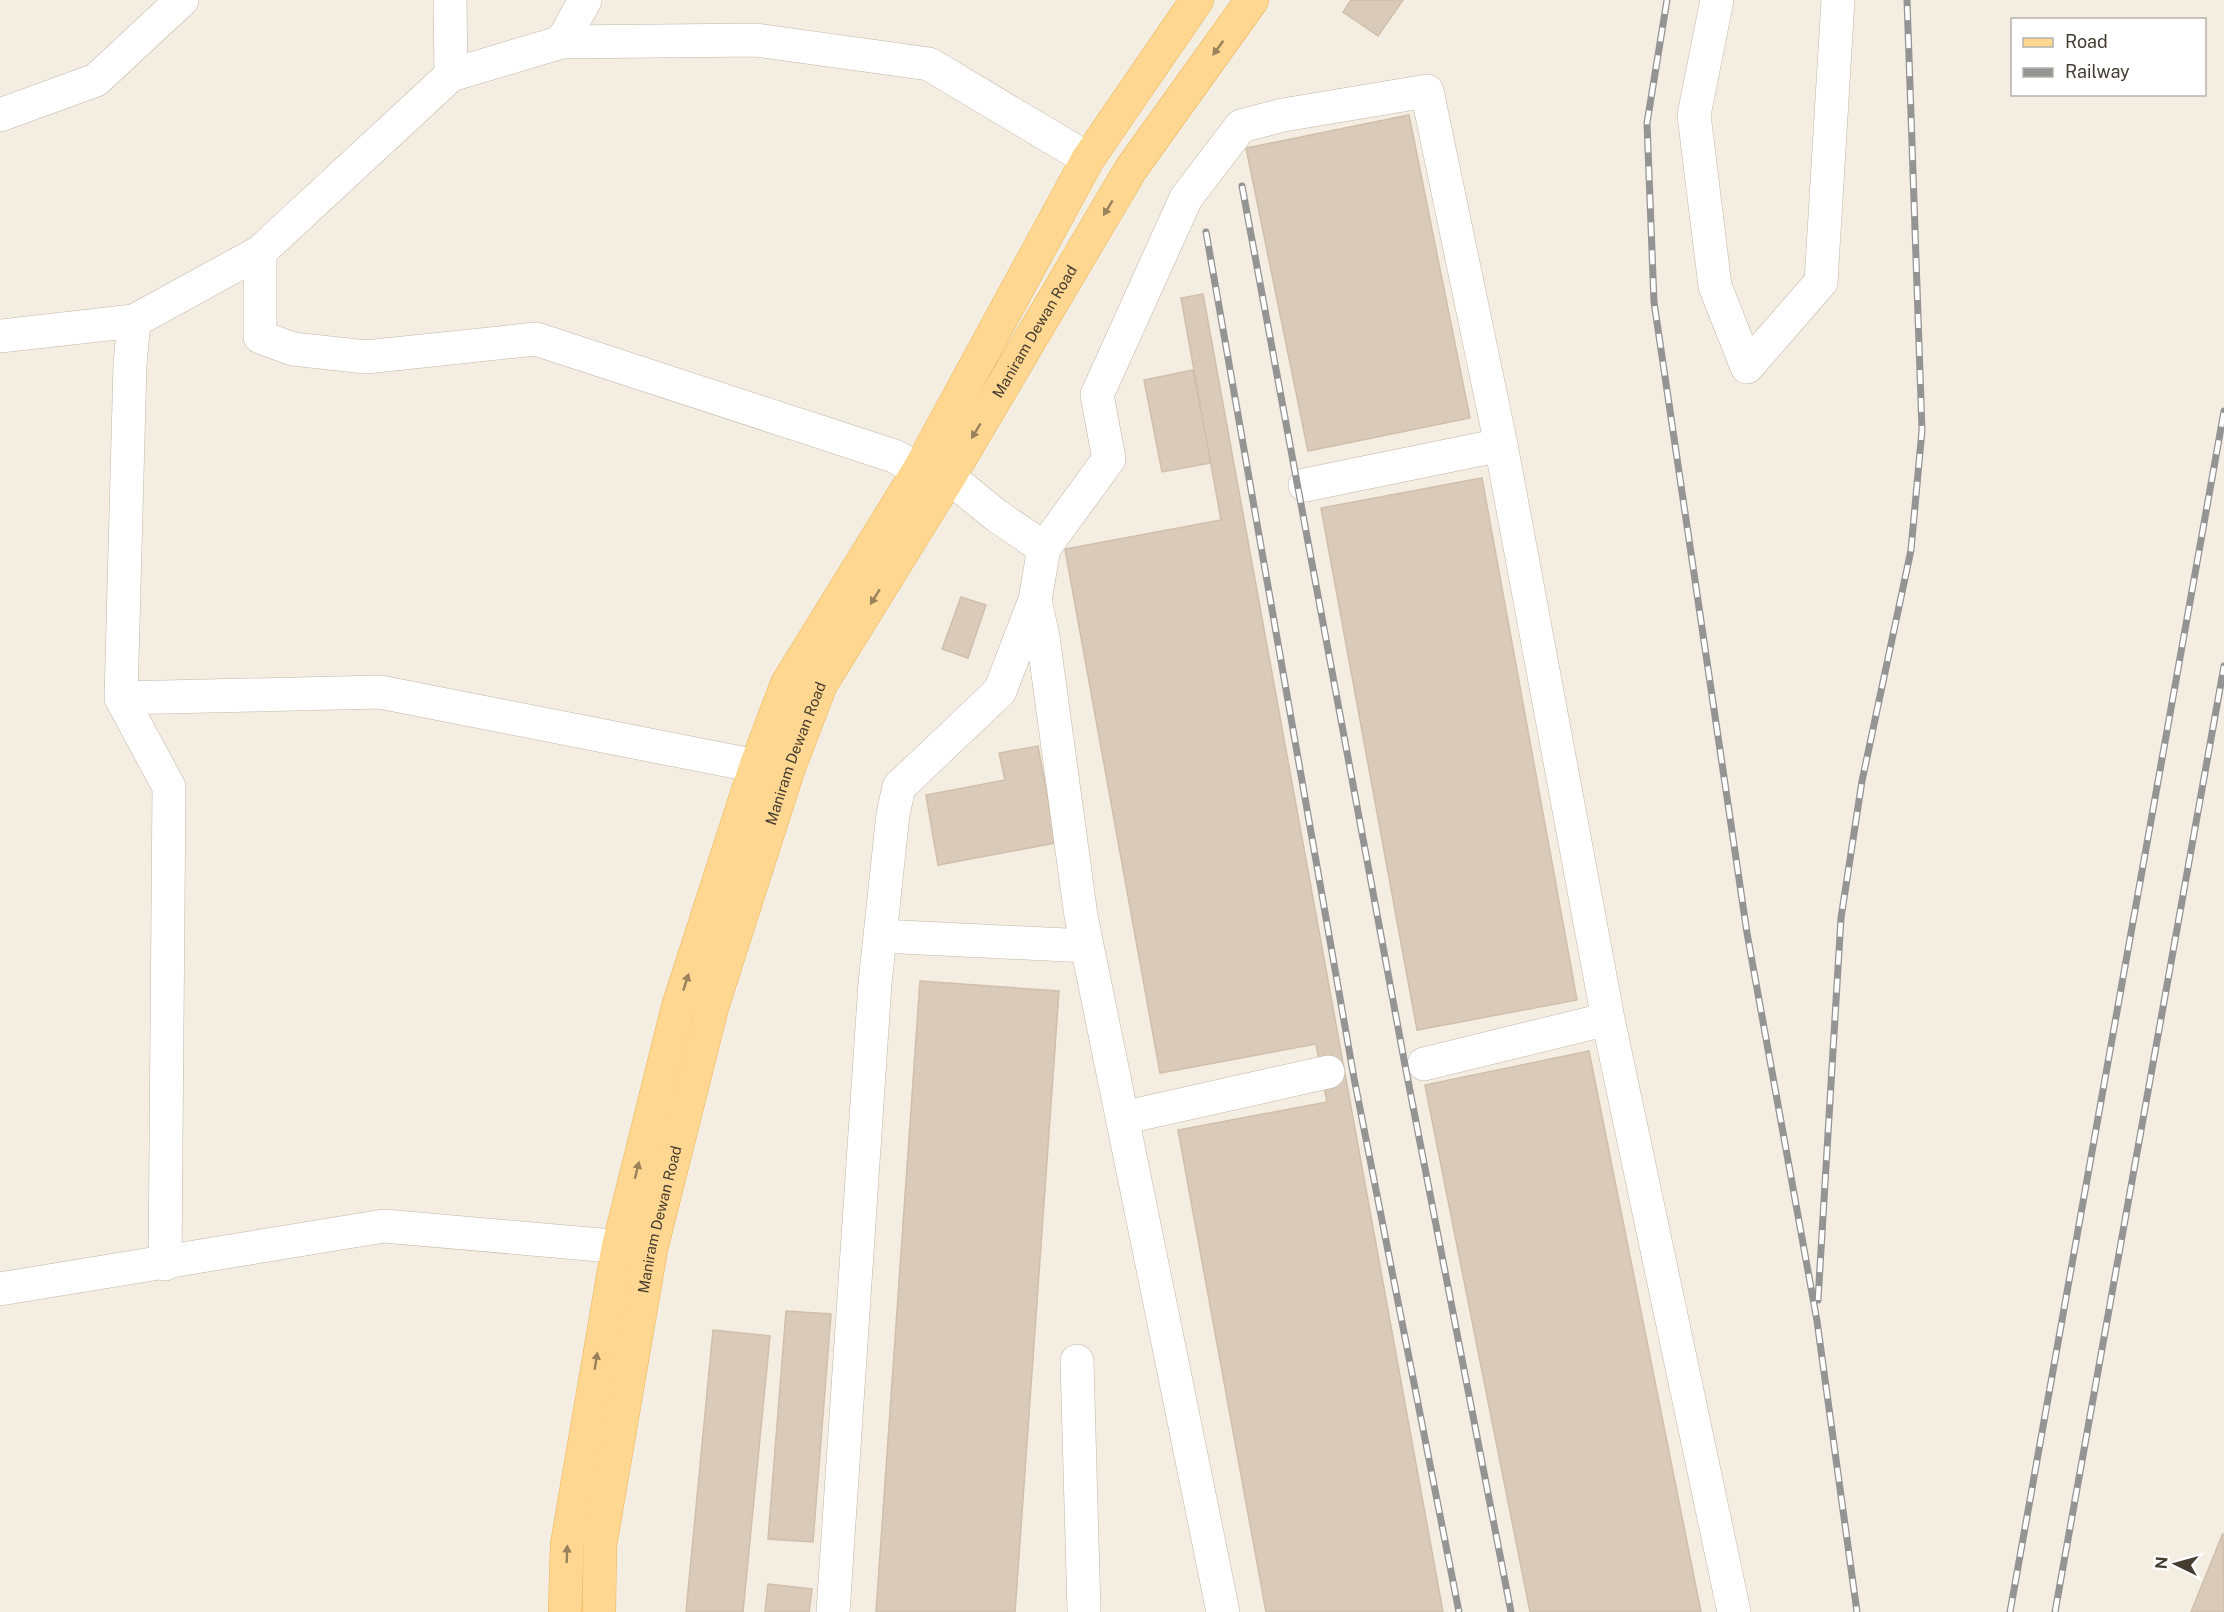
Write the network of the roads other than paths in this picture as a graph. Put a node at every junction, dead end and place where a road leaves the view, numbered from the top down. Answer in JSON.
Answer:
{"nodes":[{"id":1,"x":182,"y":0,"type":"edge"},
{"id":2,"x":450,"y":0,"type":"edge"},
{"id":3,"x":585,"y":0,"type":"edge"},
{"id":4,"x":1197,"y":0,"type":"edge"},
{"id":5,"x":1252,"y":0,"type":"edge"},
{"id":6,"x":1717,"y":0,"type":"edge"},
{"id":7,"x":1838,"y":0,"type":"edge"},
{"id":8,"x":562,"y":42,"type":"junction"},
{"id":9,"x":451,"y":75,"type":"junction"},
{"id":10,"x":0,"y":115,"type":"edge"},
{"id":11,"x":1088,"y":159,"type":"junction"},
{"id":12,"x":260,"y":252,"type":"junction"},
{"id":13,"x":134,"y":321,"type":"junction"},
{"id":14,"x":0,"y":336,"type":"edge"},
{"id":15,"x":1501,"y":445,"type":"junction"},
{"id":16,"x":934,"y":474,"type":"junction"},
{"id":17,"x":1305,"y":485,"type":"dead end"},
{"id":18,"x":1044,"y":548,"type":"junction"},
{"id":19,"x":1035,"y":600,"type":"junction"},
{"id":20,"x":122,"y":698,"type":"junction"},
{"id":21,"x":756,"y":766,"type":"junction"},
{"id":22,"x":880,"y":936,"type":"junction"},
{"id":23,"x":1087,"y":946,"type":"junction"},
{"id":24,"x":1608,"y":1019,"type":"junction"},
{"id":25,"x":1424,"y":1064,"type":"dead end"},
{"id":26,"x":1328,"y":1072,"type":"dead end"},
{"id":27,"x":1122,"y":1118,"type":"junction"},
{"id":28,"x":618,"y":1248,"type":"junction"},
{"id":29,"x":651,"y":1249,"type":"junction"},
{"id":30,"x":165,"y":1264,"type":"junction"},
{"id":31,"x":0,"y":1289,"type":"edge"},
{"id":32,"x":1077,"y":1361,"type":"dead end"},
{"id":33,"x":565,"y":1612,"type":"edge"},
{"id":34,"x":599,"y":1612,"type":"edge"},
{"id":35,"x":833,"y":1612,"type":"edge"},
{"id":36,"x":1084,"y":1612,"type":"edge"},
{"id":37,"x":1223,"y":1612,"type":"edge"},
{"id":38,"x":1734,"y":1612,"type":"edge"}],
"edges":[{"from":1,"to":10,"type":"street"},
{"from":2,"to":9,"type":"street"},
{"from":3,"to":8,"type":"street"},
{"from":4,"to":11,"type":"main road","name":"Maniram Dewan Road"},
{"from":5,"to":16,"type":"main road","name":"Maniram Dewan Road","one_way":true},
{"from":6,"to":7,"type":"street"},
{"from":8,"to":9,"type":"street"},
{"from":8,"to":11,"type":"street"},
{"from":9,"to":12,"type":"street"},
{"from":11,"to":16,"type":"main road","name":"Maniram Dewan Road"},
{"from":12,"to":13,"type":"street"},
{"from":12,"to":16,"type":"street"},
{"from":13,"to":14,"type":"street"},
{"from":13,"to":20,"type":"street"},
{"from":15,"to":17,"type":"street"},
{"from":15,"to":18,"type":"street"},
{"from":15,"to":24,"type":"street"},
{"from":16,"to":18,"type":"street"},
{"from":16,"to":21,"type":"main road","name":"Maniram Dewan Road"},
{"from":16,"to":29,"type":"main road","name":"Maniram Dewan Road","one_way":true},
{"from":18,"to":19,"type":"street"},
{"from":19,"to":22,"type":"street"},
{"from":19,"to":23,"type":"street"},
{"from":20,"to":21,"type":"street"},
{"from":20,"to":30,"type":"street"},
{"from":28,"to":21,"type":"main road","name":"Maniram Dewan Road","one_way":true},
{"from":22,"to":23,"type":"street"},
{"from":22,"to":35,"type":"street"},
{"from":23,"to":27,"type":"street"},
{"from":24,"to":25,"type":"street"},
{"from":24,"to":38,"type":"street"},
{"from":26,"to":27,"type":"street"},
{"from":27,"to":37,"type":"street"},
{"from":28,"to":29,"type":"street"},
{"from":28,"to":30,"type":"street"},
{"from":33,"to":28,"type":"main road","name":"Maniram Dewan Road","one_way":true},
{"from":29,"to":34,"type":"main road","name":"Maniram Dewan Road"},
{"from":30,"to":31,"type":"street"},
{"from":32,"to":36,"type":"street"}]}
